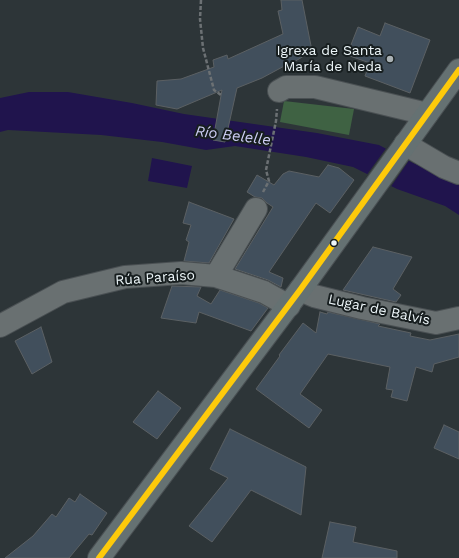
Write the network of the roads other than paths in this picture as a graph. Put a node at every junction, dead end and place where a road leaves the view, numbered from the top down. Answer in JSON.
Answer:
{"nodes":[{"id":1,"x":459,"y":70,"type":"edge"},
{"id":2,"x":279,"y":91,"type":"dead end"},
{"id":3,"x":427,"y":114,"type":"junction"},
{"id":4,"x":403,"y":148,"type":"junction"},
{"id":5,"x":459,"y":173,"type":"edge"},
{"id":6,"x":256,"y":209,"type":"dead end"},
{"id":7,"x":216,"y":276,"type":"junction"},
{"id":8,"x":294,"y":298,"type":"junction"},
{"id":9,"x":459,"y":318,"type":"edge"},
{"id":10,"x":0,"y":326,"type":"edge"},
{"id":11,"x":100,"y":558,"type":"edge"}],
"edges":[{"from":1,"to":3,"type":"main road"},
{"from":2,"to":3,"type":"street"},
{"from":3,"to":4,"type":"main road"},
{"from":4,"to":5,"type":"street"},
{"from":4,"to":8,"type":"main road"},
{"from":6,"to":7,"type":"street"},
{"from":7,"to":8,"type":"street","name":"Rúa Paraíso"},
{"from":7,"to":10,"type":"street","name":"Rúa Paraíso"},
{"from":8,"to":9,"type":"street","name":"Lugar de Balvís"},
{"from":8,"to":11,"type":"main road"}]}
